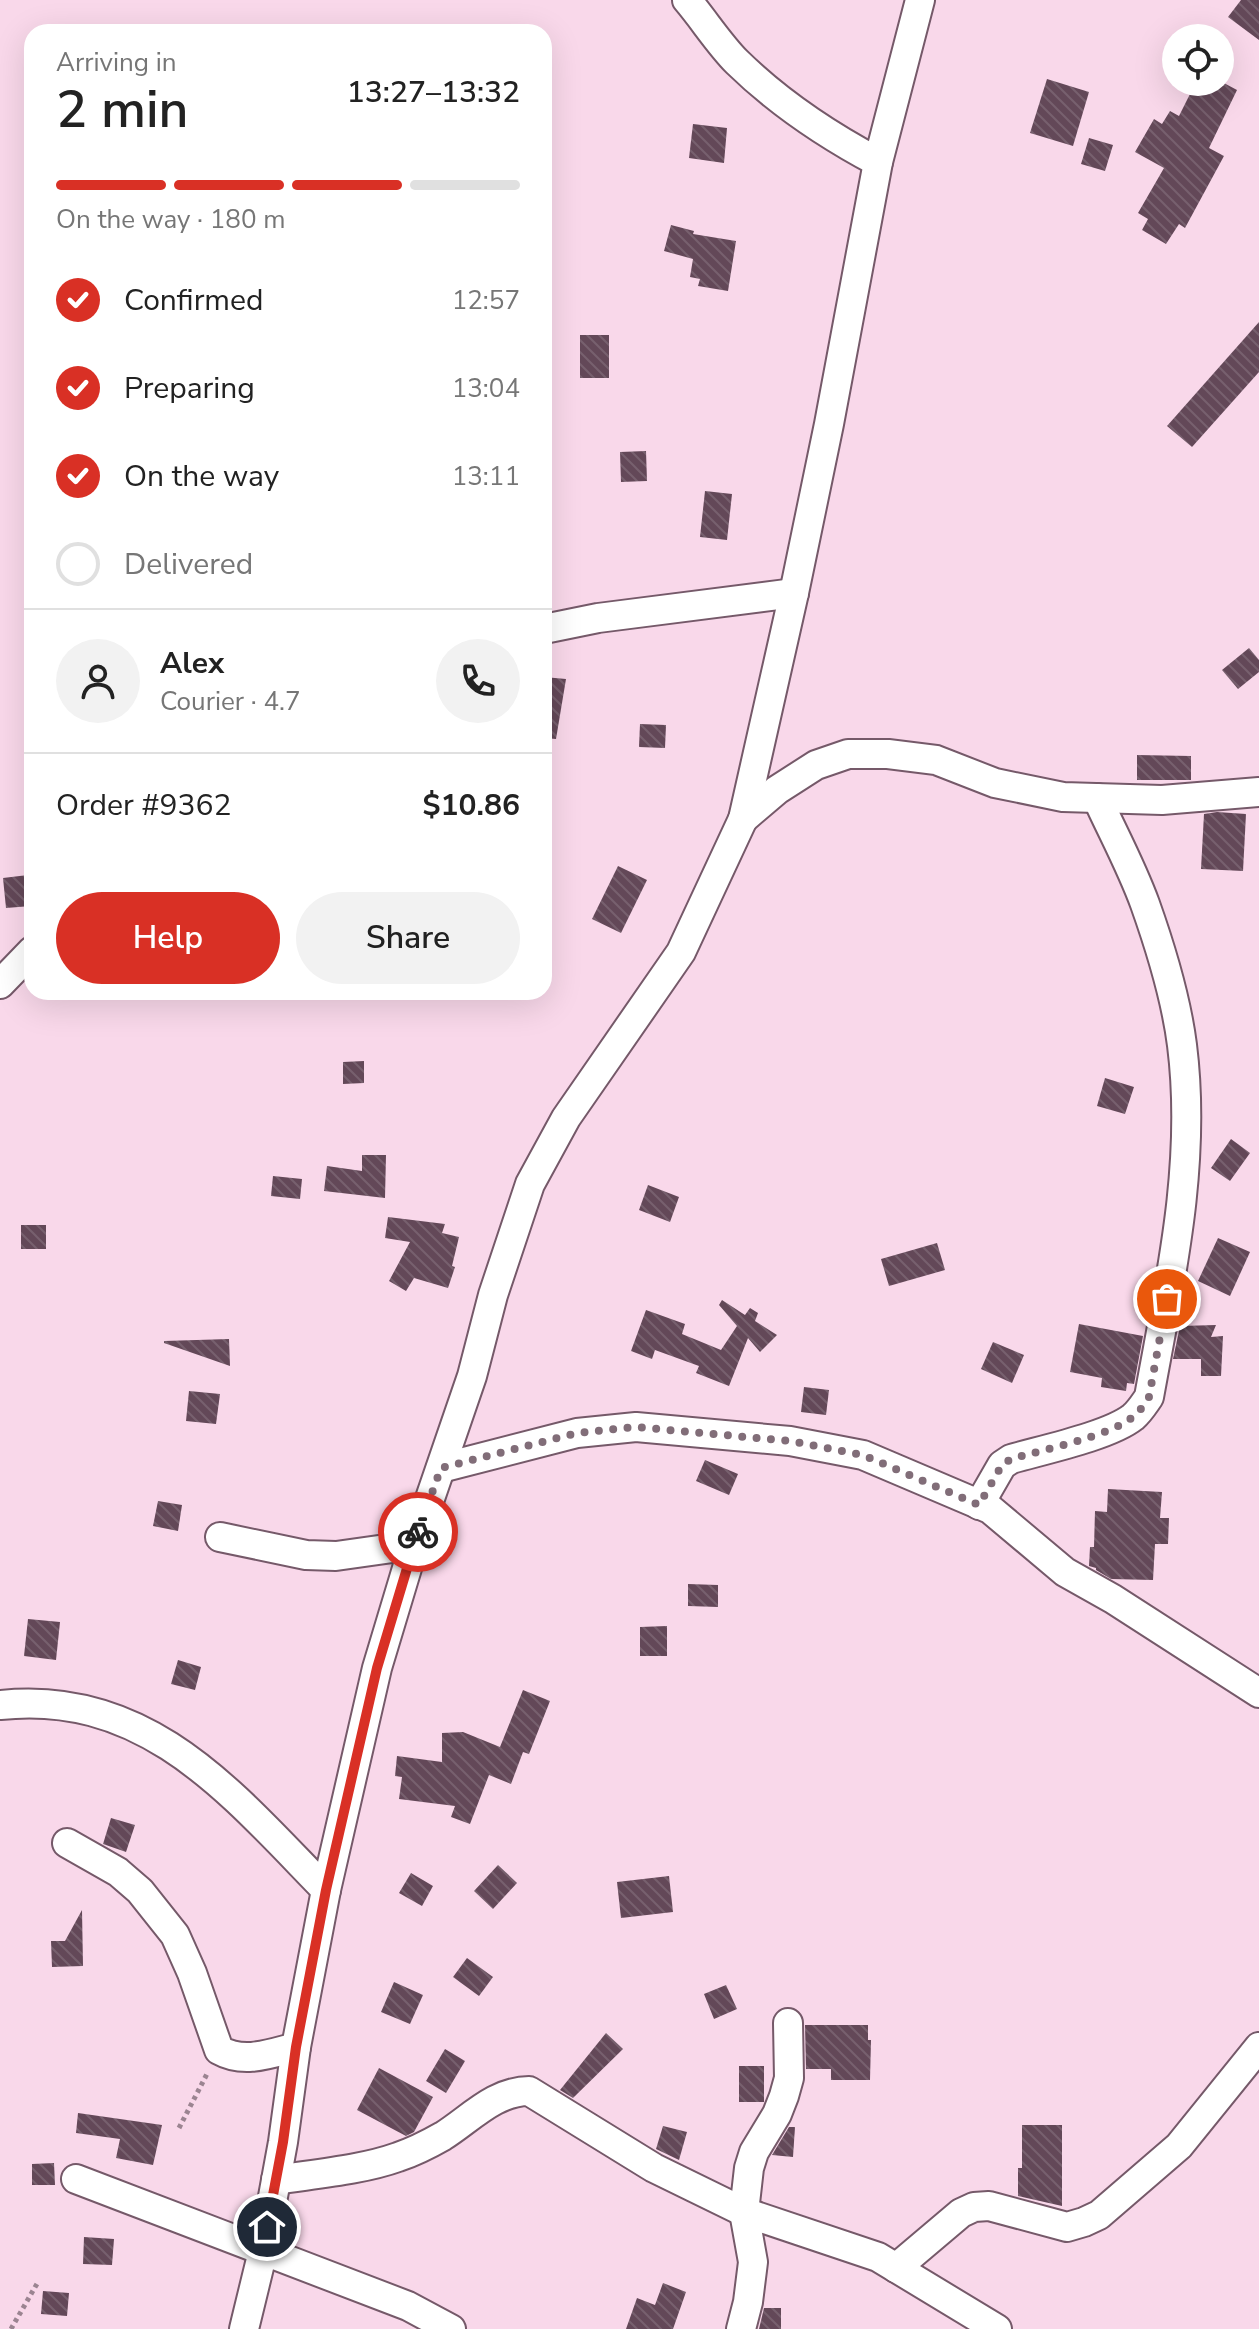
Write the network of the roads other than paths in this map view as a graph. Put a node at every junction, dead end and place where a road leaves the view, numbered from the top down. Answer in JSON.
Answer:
{"nodes":[{"id":1,"x":687,"y":0,"type":"edge"},
{"id":2,"x":920,"y":0,"type":"edge"},
{"id":3,"x":878,"y":162,"type":"junction"},
{"id":4,"x":794,"y":593,"type":"junction"},
{"id":5,"x":552,"y":627,"type":"edge"},
{"id":6,"x":1259,"y":792,"type":"edge"},
{"id":7,"x":1097,"y":798,"type":"junction"},
{"id":8,"x":743,"y":819,"type":"junction"},
{"id":9,"x":24,"y":959,"type":"edge"},
{"id":10,"x":0,"y":984,"type":"edge"},
{"id":11,"x":441,"y":1468,"type":"junction"},
{"id":12,"x":979,"y":1505,"type":"junction"},
{"id":13,"x":220,"y":1537,"type":"dead end"},
{"id":14,"x":414,"y":1545,"type":"junction"},
{"id":15,"x":1259,"y":1693,"type":"edge"},
{"id":16,"x":0,"y":1705,"type":"edge"},
{"id":17,"x":67,"y":1843,"type":"dead end"},
{"id":18,"x":326,"y":1890,"type":"junction"},
{"id":19,"x":788,"y":2023,"type":"dead end"},
{"id":20,"x":296,"y":2047,"type":"junction"},
{"id":21,"x":1259,"y":2047,"type":"edge"},
{"id":22,"x":76,"y":2179,"type":"dead end"},
{"id":23,"x":276,"y":2180,"type":"junction"},
{"id":24,"x":744,"y":2212,"type":"junction"},
{"id":25,"x":263,"y":2251,"type":"junction"},
{"id":26,"x":896,"y":2268,"type":"junction"},
{"id":27,"x":244,"y":2329,"type":"edge"},
{"id":28,"x":451,"y":2329,"type":"edge"},
{"id":29,"x":741,"y":2329,"type":"edge"},
{"id":30,"x":997,"y":2329,"type":"edge"}],
"edges":[{"from":1,"to":3,"type":"street"},
{"from":2,"to":3,"type":"street"},
{"from":3,"to":4,"type":"street"},
{"from":4,"to":5,"type":"street"},
{"from":4,"to":8,"type":"street"},
{"from":6,"to":7,"type":"street"},
{"from":7,"to":8,"type":"street"},
{"from":7,"to":12,"type":"street"},
{"from":8,"to":11,"type":"street"},
{"from":9,"to":10,"type":"street"},
{"from":11,"to":12,"type":"street"},
{"from":11,"to":14,"type":"street"},
{"from":12,"to":15,"type":"street"},
{"from":13,"to":14,"type":"street"},
{"from":14,"to":18,"type":"street"},
{"from":16,"to":18,"type":"street"},
{"from":17,"to":20,"type":"street"},
{"from":18,"to":20,"type":"street"},
{"from":19,"to":24,"type":"street"},
{"from":20,"to":23,"type":"street"},
{"from":21,"to":26,"type":"street"},
{"from":22,"to":25,"type":"street"},
{"from":23,"to":24,"type":"street"},
{"from":23,"to":25,"type":"street"},
{"from":24,"to":26,"type":"street"},
{"from":24,"to":29,"type":"street"},
{"from":25,"to":27,"type":"street"},
{"from":25,"to":28,"type":"street"},
{"from":26,"to":30,"type":"street"}]}
